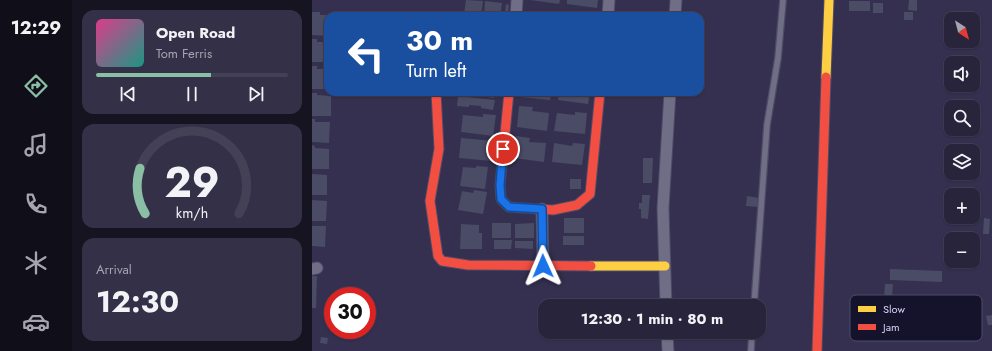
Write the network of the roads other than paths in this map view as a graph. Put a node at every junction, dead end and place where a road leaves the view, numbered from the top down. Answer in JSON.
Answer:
{"nodes":[{"id":1,"x":518,"y":0,"type":"edge"},
{"id":2,"x":609,"y":0,"type":"edge"},
{"id":3,"x":676,"y":0,"type":"edge"},
{"id":4,"x":783,"y":0,"type":"edge"},
{"id":5,"x":829,"y":0,"type":"edge"},
{"id":6,"x":516,"y":12,"type":"edge"},
{"id":7,"x":608,"y":12,"type":"edge"},
{"id":8,"x":675,"y":12,"type":"edge"},
{"id":9,"x":436,"y":96,"type":"edge"},
{"id":10,"x":509,"y":96,"type":"edge"},
{"id":11,"x":600,"y":96,"type":"edge"},
{"id":12,"x":670,"y":96,"type":"edge"},
{"id":13,"x":542,"y":209,"type":"junction"},
{"id":14,"x":543,"y":266,"type":"junction"},
{"id":15,"x":665,"y":266,"type":"junction"},
{"id":16,"x":666,"y":299,"type":"edge"},
{"id":17,"x":755,"y":299,"type":"edge"},
{"id":18,"x":667,"y":339,"type":"edge"},
{"id":19,"x":752,"y":339,"type":"edge"},
{"id":20,"x":668,"y":351,"type":"edge"},
{"id":21,"x":751,"y":351,"type":"edge"},
{"id":22,"x":817,"y":351,"type":"edge"}],
"edges":[{"from":1,"to":6,"type":"street"},
{"from":2,"to":7,"type":"street"},
{"from":3,"to":8,"type":"street"},
{"from":4,"to":17,"type":"lane"},
{"from":5,"to":22,"type":"street"},
{"from":9,"to":14,"type":"street"},
{"from":10,"to":13,"type":"street"},
{"from":11,"to":13,"type":"street"},
{"from":12,"to":15,"type":"street"},
{"from":13,"to":14,"type":"street"},
{"from":14,"to":15,"type":"street"},
{"from":15,"to":16,"type":"street"},
{"from":18,"to":20,"type":"street"},
{"from":19,"to":21,"type":"lane"}]}
